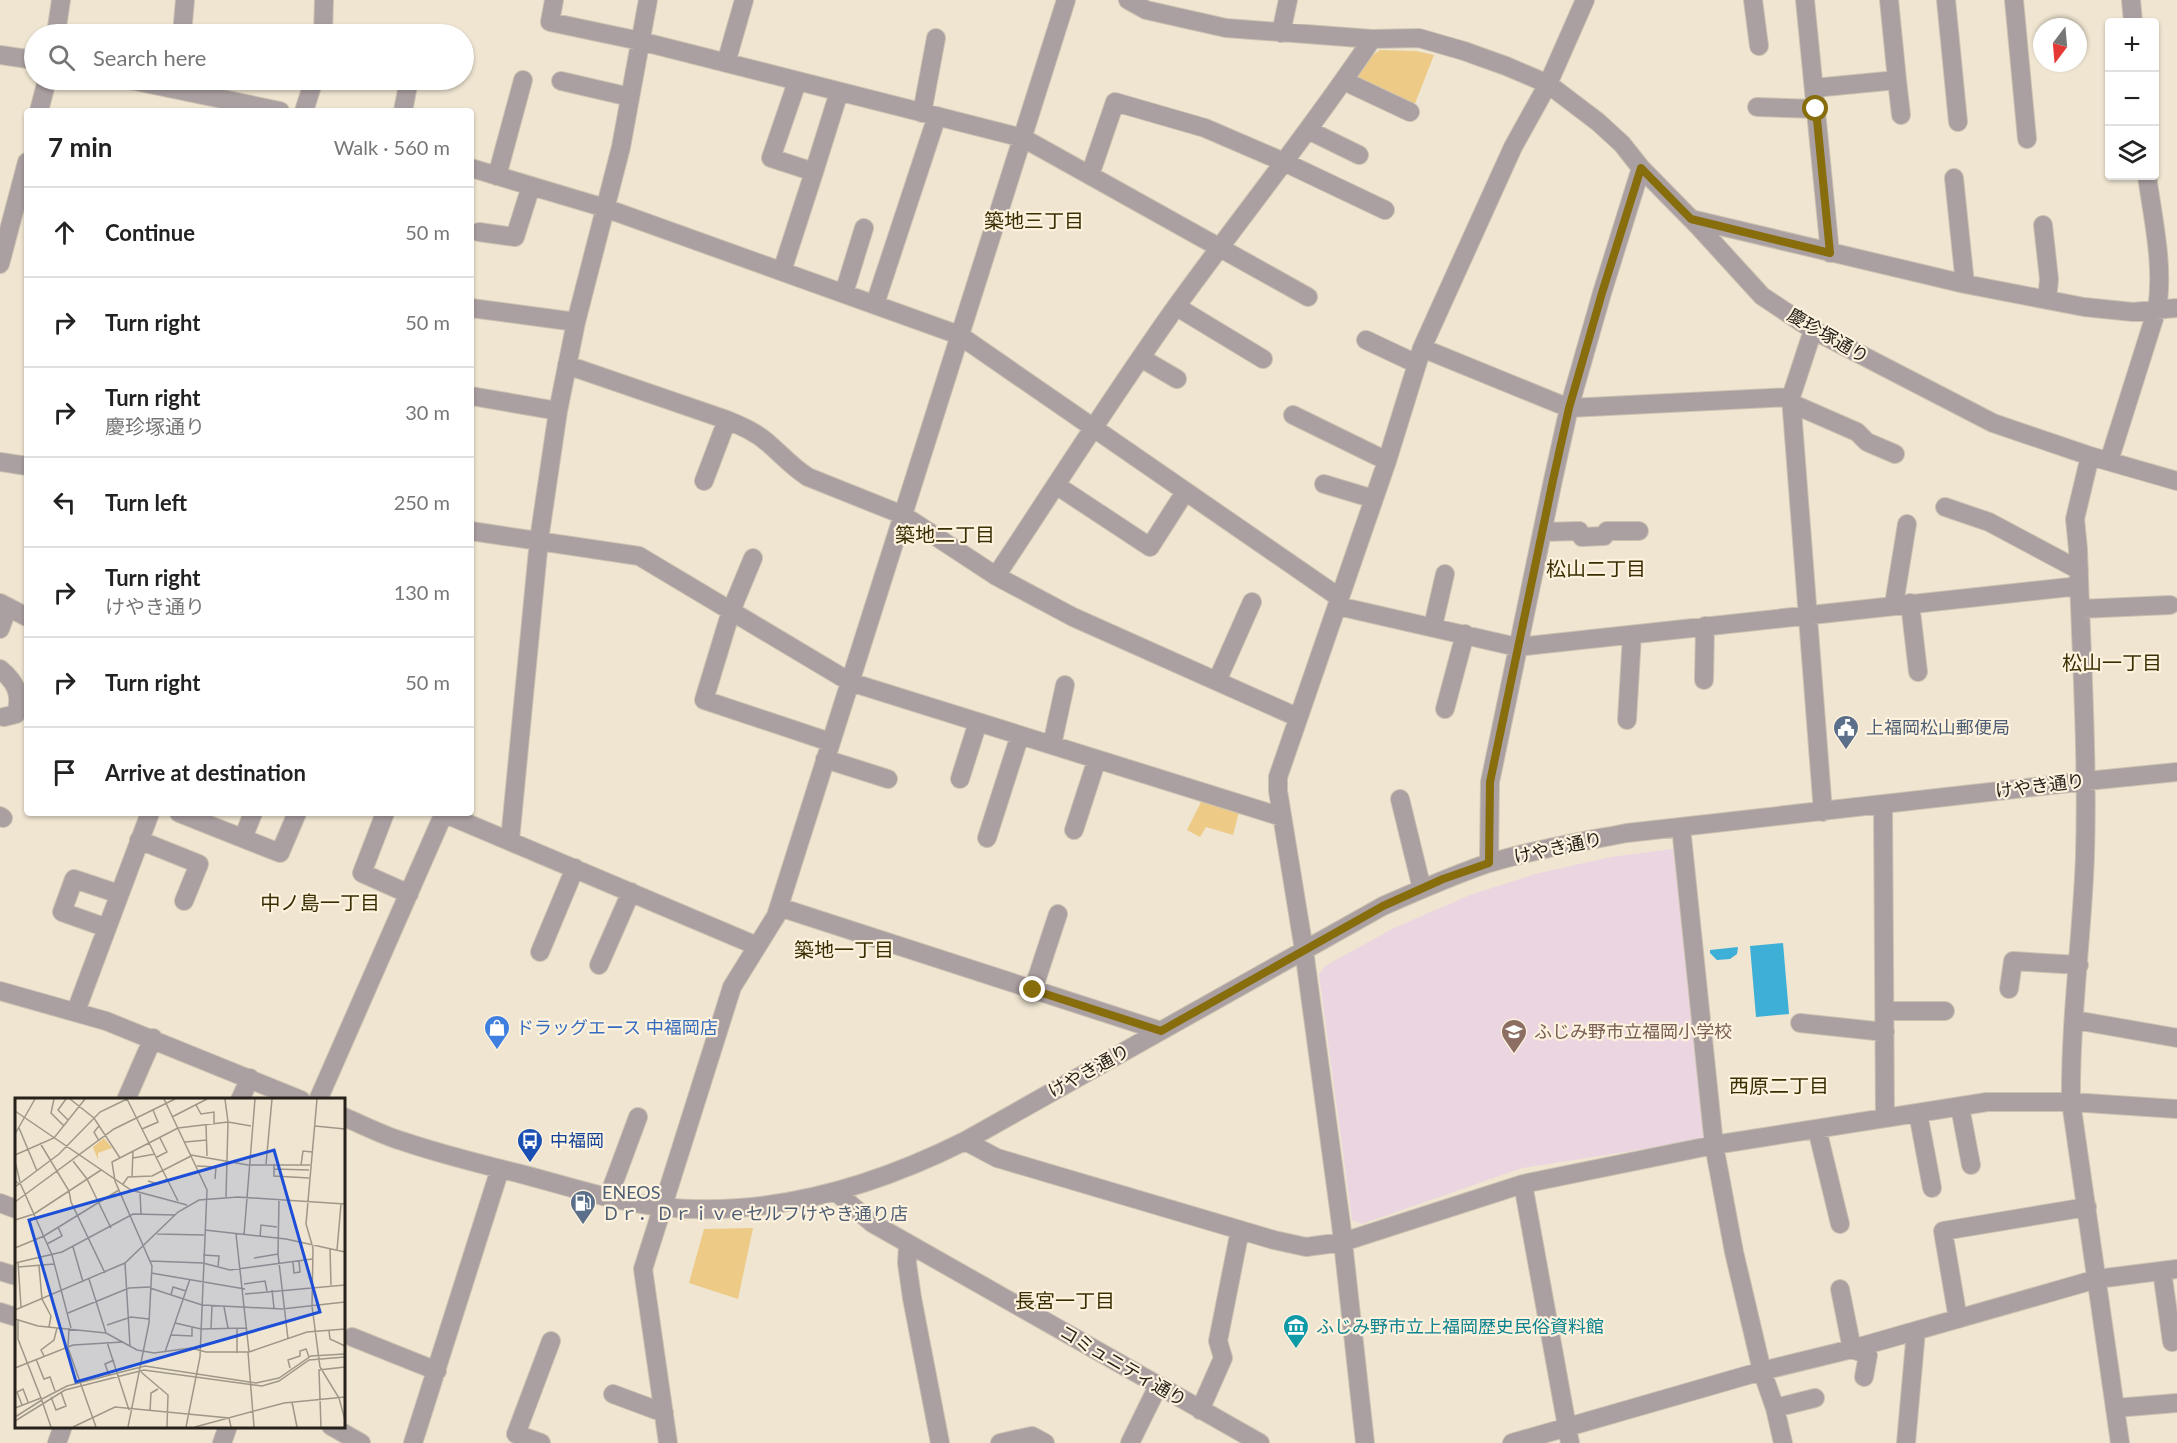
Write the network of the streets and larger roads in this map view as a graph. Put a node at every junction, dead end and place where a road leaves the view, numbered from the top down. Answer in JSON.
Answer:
{"nodes":[{"id":1,"x":61,"y":0,"type":"edge"},
{"id":2,"x":185,"y":0,"type":"edge"},
{"id":3,"x":324,"y":0,"type":"edge"},
{"id":4,"x":554,"y":0,"type":"edge"},
{"id":5,"x":648,"y":0,"type":"edge"},
{"id":6,"x":744,"y":0,"type":"edge"},
{"id":7,"x":1066,"y":0,"type":"edge"},
{"id":8,"x":1128,"y":0,"type":"edge"},
{"id":9,"x":1288,"y":0,"type":"edge"},
{"id":10,"x":1585,"y":0,"type":"edge"},
{"id":11,"x":1753,"y":0,"type":"edge"},
{"id":12,"x":1805,"y":0,"type":"edge"},
{"id":13,"x":1889,"y":0,"type":"edge"},
{"id":14,"x":1946,"y":0,"type":"edge"},
{"id":15,"x":2014,"y":0,"type":"edge"},
{"id":16,"x":2131,"y":0,"type":"edge"},
{"id":17,"x":2133,"y":18,"type":"edge"},
{"id":18,"x":57,"y":24,"type":"edge"},
{"id":19,"x":183,"y":24,"type":"edge"},
{"id":20,"x":323,"y":24,"type":"edge"},
{"id":21,"x":1281,"y":33,"type":"junction"},
{"id":22,"x":936,"y":38,"type":"dead end"},
{"id":23,"x":1372,"y":39,"type":"junction"},
{"id":24,"x":640,"y":41,"type":"junction"},
{"id":25,"x":1759,"y":46,"type":"dead end"},
{"id":26,"x":0,"y":55,"type":"edge"},
{"id":27,"x":24,"y":59,"type":"edge"},
{"id":28,"x":726,"y":63,"type":"junction"},
{"id":29,"x":523,"y":80,"type":"dead end"},
{"id":30,"x":1897,"y":80,"type":"junction"},
{"id":31,"x":561,"y":81,"type":"dead end"},
{"id":32,"x":1344,"y":81,"type":"junction"},
{"id":33,"x":797,"y":82,"type":"junction"},
{"id":34,"x":1548,"y":84,"type":"junction"},
{"id":35,"x":1814,"y":88,"type":"junction"},
{"id":36,"x":44,"y":90,"type":"edge"},
{"id":37,"x":200,"y":90,"type":"edge"},
{"id":38,"x":311,"y":90,"type":"edge"},
{"id":39,"x":407,"y":90,"type":"edge"},
{"id":40,"x":839,"y":92,"type":"junction"},
{"id":41,"x":630,"y":98,"type":"junction"},
{"id":42,"x":1757,"y":107,"type":"dead end"},
{"id":43,"x":40,"y":108,"type":"edge"},
{"id":44,"x":269,"y":108,"type":"edge"},
{"id":45,"x":305,"y":108,"type":"edge"},
{"id":46,"x":404,"y":108,"type":"edge"},
{"id":47,"x":1816,"y":109,"type":"junction"},
{"id":48,"x":1410,"y":112,"type":"dead end"},
{"id":49,"x":929,"y":115,"type":"junction"},
{"id":50,"x":1901,"y":115,"type":"dead end"},
{"id":51,"x":1958,"y":122,"type":"dead end"},
{"id":52,"x":1308,"y":130,"type":"junction"},
{"id":53,"x":1023,"y":138,"type":"junction"},
{"id":54,"x":2027,"y":139,"type":"dead end"},
{"id":55,"x":1359,"y":155,"type":"dead end"},
{"id":56,"x":1284,"y":162,"type":"junction"},
{"id":57,"x":1641,"y":168,"type":"junction"},
{"id":58,"x":474,"y":169,"type":"edge"},
{"id":59,"x":814,"y":172,"type":"junction"},
{"id":60,"x":1090,"y":175,"type":"junction"},
{"id":61,"x":24,"y":176,"type":"edge"},
{"id":62,"x":497,"y":176,"type":"junction"},
{"id":63,"x":1954,"y":178,"type":"dead end"},
{"id":64,"x":2147,"y":180,"type":"edge"},
{"id":65,"x":531,"y":186,"type":"junction"},
{"id":66,"x":605,"y":208,"type":"junction"},
{"id":67,"x":1385,"y":210,"type":"dead end"},
{"id":68,"x":1691,"y":219,"type":"junction"},
{"id":69,"x":2043,"y":225,"type":"dead end"},
{"id":70,"x":864,"y":228,"type":"dead end"},
{"id":71,"x":479,"y":232,"type":"dead end"},
{"id":72,"x":12,"y":233,"type":"edge"},
{"id":73,"x":1221,"y":247,"type":"junction"},
{"id":74,"x":1830,"y":253,"type":"junction"},
{"id":75,"x":0,"y":264,"type":"edge"},
{"id":76,"x":782,"y":271,"type":"junction"},
{"id":77,"x":1965,"y":284,"type":"junction"},
{"id":78,"x":844,"y":293,"type":"junction"},
{"id":79,"x":1308,"y":297,"type":"dead end"},
{"id":80,"x":2047,"y":300,"type":"junction"},
{"id":81,"x":875,"y":304,"type":"junction"},
{"id":82,"x":1177,"y":307,"type":"junction"},
{"id":83,"x":474,"y":308,"type":"edge"},
{"id":84,"x":2177,"y":308,"type":"edge"},
{"id":85,"x":2157,"y":309,"type":"junction"},
{"id":86,"x":576,"y":322,"type":"junction"},
{"id":87,"x":1813,"y":330,"type":"junction"},
{"id":88,"x":959,"y":335,"type":"junction"},
{"id":89,"x":1366,"y":340,"type":"dead end"},
{"id":90,"x":1420,"y":356,"type":"junction"},
{"id":91,"x":1141,"y":358,"type":"junction"},
{"id":92,"x":1263,"y":359,"type":"dead end"},
{"id":93,"x":567,"y":365,"type":"junction"},
{"id":94,"x":1177,"y":379,"type":"dead end"},
{"id":95,"x":474,"y":397,"type":"edge"},
{"id":96,"x":1792,"y":401,"type":"junction"},
{"id":97,"x":1569,"y":408,"type":"junction"},
{"id":98,"x":558,"y":411,"type":"junction"},
{"id":99,"x":1293,"y":415,"type":"dead end"},
{"id":100,"x":727,"y":420,"type":"junction"},
{"id":101,"x":1093,"y":428,"type":"junction"},
{"id":102,"x":1895,"y":454,"type":"dead end"},
{"id":103,"x":2090,"y":456,"type":"junction"},
{"id":104,"x":1387,"y":461,"type":"junction"},
{"id":105,"x":2109,"y":461,"type":"junction"},
{"id":106,"x":0,"y":462,"type":"edge"},
{"id":107,"x":24,"y":465,"type":"edge"},
{"id":108,"x":704,"y":481,"type":"dead end"},
{"id":109,"x":2177,"y":481,"type":"edge"},
{"id":110,"x":1324,"y":484,"type":"dead end"},
{"id":111,"x":1056,"y":485,"type":"junction"},
{"id":112,"x":1185,"y":492,"type":"junction"},
{"id":113,"x":1374,"y":499,"type":"junction"},
{"id":114,"x":1945,"y":507,"type":"dead end"},
{"id":115,"x":903,"y":515,"type":"junction"},
{"id":116,"x":1907,"y":524,"type":"dead end"},
{"id":117,"x":474,"y":531,"type":"edge"},
{"id":118,"x":1640,"y":531,"type":"dead end"},
{"id":119,"x":1542,"y":532,"type":"junction"},
{"id":120,"x":539,"y":540,"type":"junction"},
{"id":121,"x":753,"y":558,"type":"dead end"},
{"id":122,"x":1445,"y":574,"type":"dead end"},
{"id":123,"x":996,"y":576,"type":"junction"},
{"id":124,"x":2079,"y":578,"type":"junction"},
{"id":125,"x":1252,"y":602,"type":"dead end"},
{"id":126,"x":1339,"y":602,"type":"junction"},
{"id":127,"x":1902,"y":604,"type":"junction"},
{"id":128,"x":2170,"y":604,"type":"dead end"},
{"id":129,"x":4,"y":605,"type":"edge"},
{"id":130,"x":2080,"y":609,"type":"junction"},
{"id":131,"x":731,"y":611,"type":"junction"},
{"id":132,"x":1807,"y":614,"type":"junction"},
{"id":133,"x":24,"y":615,"type":"edge"},
{"id":134,"x":1433,"y":626,"type":"junction"},
{"id":135,"x":1705,"y":626,"type":"junction"},
{"id":136,"x":0,"y":629,"type":"edge"},
{"id":137,"x":1465,"y":634,"type":"junction"},
{"id":138,"x":1632,"y":635,"type":"junction"},
{"id":139,"x":1517,"y":646,"type":"junction"},
{"id":140,"x":0,"y":669,"type":"edge"},
{"id":141,"x":1918,"y":672,"type":"dead end"},
{"id":142,"x":1704,"y":680,"type":"dead end"},
{"id":143,"x":1217,"y":681,"type":"junction"},
{"id":144,"x":850,"y":682,"type":"junction"},
{"id":145,"x":1065,"y":685,"type":"dead end"},
{"id":146,"x":1445,"y":709,"type":"dead end"},
{"id":147,"x":4,"y":717,"type":"dead end"},
{"id":148,"x":1297,"y":717,"type":"junction"},
{"id":149,"x":1627,"y":720,"type":"dead end"},
{"id":150,"x":978,"y":722,"type":"junction"},
{"id":151,"x":1020,"y":735,"type":"junction"},
{"id":152,"x":1052,"y":745,"type":"junction"},
{"id":153,"x":828,"y":751,"type":"junction"},
{"id":154,"x":1097,"y":759,"type":"junction"},
{"id":155,"x":2177,"y":772,"type":"edge"},
{"id":156,"x":888,"y":779,"type":"dead end"},
{"id":157,"x":960,"y":779,"type":"dead end"},
{"id":158,"x":2087,"y":780,"type":"junction"},
{"id":159,"x":1401,"y":799,"type":"dead end"},
{"id":160,"x":1883,"y":805,"type":"junction"},
{"id":161,"x":1823,"y":812,"type":"junction"},
{"id":162,"x":149,"y":816,"type":"edge"},
{"id":163,"x":186,"y":816,"type":"edge"},
{"id":164,"x":252,"y":816,"type":"edge"},
{"id":165,"x":296,"y":816,"type":"edge"},
{"id":166,"x":385,"y":816,"type":"edge"},
{"id":167,"x":442,"y":816,"type":"edge"},
{"id":168,"x":450,"y":816,"type":"edge"},
{"id":169,"x":1282,"y":817,"type":"junction"},
{"id":170,"x":1681,"y":827,"type":"junction"},
{"id":171,"x":1074,"y":830,"type":"dead end"},
{"id":172,"x":243,"y":838,"type":"junction"},
{"id":173,"x":987,"y":838,"type":"dead end"},
{"id":174,"x":139,"y":840,"type":"junction"},
{"id":175,"x":510,"y":840,"type":"junction"},
{"id":176,"x":1489,"y":863,"type":"junction"},
{"id":177,"x":575,"y":868,"type":"junction"},
{"id":178,"x":1422,"y":889,"type":"junction"},
{"id":179,"x":631,"y":892,"type":"junction"},
{"id":180,"x":119,"y":894,"type":"junction"},
{"id":181,"x":409,"y":894,"type":"junction"},
{"id":182,"x":184,"y":901,"type":"dead end"},
{"id":183,"x":779,"y":907,"type":"junction"},
{"id":184,"x":1058,"y":915,"type":"dead end"},
{"id":185,"x":107,"y":928,"type":"junction"},
{"id":186,"x":757,"y":946,"type":"junction"},
{"id":187,"x":1304,"y":950,"type":"junction"},
{"id":188,"x":540,"y":951,"type":"dead end"},
{"id":189,"x":599,"y":965,"type":"dead end"},
{"id":190,"x":2079,"y":965,"type":"junction"},
{"id":191,"x":2009,"y":989,"type":"dead end"},
{"id":192,"x":1033,"y":990,"type":"junction"},
{"id":193,"x":0,"y":991,"type":"edge"},
{"id":194,"x":76,"y":1011,"type":"junction"},
{"id":195,"x":1885,"y":1011,"type":"junction"},
{"id":196,"x":1945,"y":1011,"type":"dead end"},
{"id":197,"x":2074,"y":1020,"type":"junction"},
{"id":198,"x":1800,"y":1023,"type":"dead end"},
{"id":199,"x":1161,"y":1031,"type":"junction"},
{"id":200,"x":1885,"y":1032,"type":"junction"},
{"id":201,"x":153,"y":1038,"type":"junction"},
{"id":202,"x":2177,"y":1038,"type":"edge"},
{"id":203,"x":250,"y":1078,"type":"junction"},
{"id":204,"x":127,"y":1098,"type":"edge"},
{"id":205,"x":241,"y":1098,"type":"edge"},
{"id":206,"x":296,"y":1098,"type":"edge"},
{"id":207,"x":319,"y":1098,"type":"edge"},
{"id":208,"x":2072,"y":1102,"type":"junction"},
{"id":209,"x":1960,"y":1107,"type":"junction"},
{"id":210,"x":2177,"y":1109,"type":"edge"},
{"id":211,"x":1918,"y":1113,"type":"junction"},
{"id":212,"x":345,"y":1117,"type":"edge"},
{"id":213,"x":638,"y":1117,"type":"dead end"},
{"id":214,"x":1885,"y":1118,"type":"junction"},
{"id":215,"x":1818,"y":1129,"type":"junction"},
{"id":216,"x":965,"y":1141,"type":"junction"},
{"id":217,"x":1714,"y":1145,"type":"junction"},
{"id":218,"x":1971,"y":1165,"type":"dead end"},
{"id":219,"x":500,"y":1169,"type":"junction"},
{"id":220,"x":1523,"y":1184,"type":"junction"},
{"id":221,"x":1932,"y":1188,"type":"dead end"},
{"id":222,"x":836,"y":1192,"type":"junction"},
{"id":223,"x":608,"y":1198,"type":"junction"},
{"id":224,"x":0,"y":1203,"type":"edge"},
{"id":225,"x":663,"y":1207,"type":"junction"},
{"id":226,"x":2087,"y":1207,"type":"junction"},
{"id":227,"x":15,"y":1209,"type":"edge"},
{"id":228,"x":1840,"y":1224,"type":"dead end"},
{"id":229,"x":1240,"y":1230,"type":"junction"},
{"id":230,"x":1342,"y":1242,"type":"junction"},
{"id":231,"x":908,"y":1244,"type":"junction"},
{"id":232,"x":2169,"y":1270,"type":"edge"},
{"id":233,"x":0,"y":1271,"type":"edge"},
{"id":234,"x":15,"y":1276,"type":"edge"},
{"id":235,"x":2097,"y":1279,"type":"junction"},
{"id":236,"x":1840,"y":1289,"type":"dead end"},
{"id":237,"x":0,"y":1312,"type":"edge"},
{"id":238,"x":15,"y":1317,"type":"edge"},
{"id":239,"x":1958,"y":1319,"type":"junction"},
{"id":240,"x":1916,"y":1331,"type":"junction"},
{"id":241,"x":352,"y":1337,"type":"dead end"},
{"id":242,"x":551,"y":1341,"type":"dead end"},
{"id":243,"x":2172,"y":1342,"type":"dead end"},
{"id":244,"x":1852,"y":1349,"type":"junction"},
{"id":245,"x":437,"y":1371,"type":"junction"},
{"id":246,"x":1762,"y":1371,"type":"junction"},
{"id":247,"x":1864,"y":1377,"type":"dead end"},
{"id":248,"x":1158,"y":1386,"type":"junction"},
{"id":249,"x":614,"y":1394,"type":"dead end"},
{"id":250,"x":1815,"y":1398,"type":"dead end"},
{"id":251,"x":2177,"y":1403,"type":"edge"},
{"id":252,"x":1775,"y":1408,"type":"junction"},
{"id":253,"x":2115,"y":1408,"type":"junction"},
{"id":254,"x":1200,"y":1410,"type":"junction"},
{"id":255,"x":664,"y":1413,"type":"junction"},
{"id":256,"x":62,"y":1428,"type":"edge"},
{"id":257,"x":227,"y":1428,"type":"edge"},
{"id":258,"x":335,"y":1428,"type":"edge"},
{"id":259,"x":1569,"y":1436,"type":"edge"},
{"id":260,"x":57,"y":1443,"type":"edge"},
{"id":261,"x":222,"y":1443,"type":"edge"},
{"id":262,"x":361,"y":1443,"type":"edge"},
{"id":263,"x":413,"y":1443,"type":"edge"},
{"id":264,"x":541,"y":1443,"type":"edge"},
{"id":265,"x":668,"y":1443,"type":"edge"},
{"id":266,"x":940,"y":1443,"type":"edge"},
{"id":267,"x":1000,"y":1443,"type":"edge"},
{"id":268,"x":1045,"y":1443,"type":"edge"},
{"id":269,"x":1130,"y":1443,"type":"edge"},
{"id":270,"x":1260,"y":1443,"type":"edge"},
{"id":271,"x":1365,"y":1443,"type":"edge"},
{"id":272,"x":1512,"y":1443,"type":"edge"},
{"id":273,"x":1783,"y":1443,"type":"edge"},
{"id":274,"x":1906,"y":1443,"type":"edge"},
{"id":275,"x":2120,"y":1443,"type":"edge"}],
"edges":[{"from":1,"to":18,"type":"street"},
{"from":2,"to":19,"type":"street"},
{"from":3,"to":20,"type":"street"},
{"from":4,"to":24,"type":"street"},
{"from":5,"to":24,"type":"street"},
{"from":6,"to":28,"type":"street"},
{"from":7,"to":53,"type":"street"},
{"from":8,"to":21,"type":"street","name":"慶珍塚通り"},
{"from":9,"to":21,"type":"street"},
{"from":10,"to":34,"type":"street"},
{"from":11,"to":25,"type":"street"},
{"from":12,"to":35,"type":"street"},
{"from":13,"to":30,"type":"street"},
{"from":14,"to":51,"type":"street"},
{"from":15,"to":54,"type":"street"},
{"from":16,"to":17,"type":"street"},
{"from":21,"to":23,"type":"street","name":"慶珍塚通り"},
{"from":22,"to":49,"type":"street"},
{"from":23,"to":32,"type":"street"},
{"from":23,"to":34,"type":"street","name":"慶珍塚通り"},
{"from":24,"to":28,"type":"street"},
{"from":24,"to":41,"type":"street"},
{"from":26,"to":27,"type":"street"},
{"from":28,"to":33,"type":"street"},
{"from":29,"to":62,"type":"street"},
{"from":30,"to":35,"type":"street"},
{"from":30,"to":50,"type":"street"},
{"from":31,"to":41,"type":"street"},
{"from":32,"to":48,"type":"street"},
{"from":32,"to":52,"type":"street"},
{"from":33,"to":40,"type":"street"},
{"from":33,"to":59,"type":"street"},
{"from":34,"to":57,"type":"street","name":"慶珍塚通り"},
{"from":34,"to":90,"type":"street"},
{"from":35,"to":47,"type":"street"},
{"from":36,"to":43,"type":"street"},
{"from":37,"to":44,"type":"street"},
{"from":38,"to":45,"type":"street"},
{"from":39,"to":46,"type":"street"},
{"from":40,"to":49,"type":"street"},
{"from":40,"to":59,"type":"street"},
{"from":41,"to":66,"type":"street"},
{"from":42,"to":47,"type":"street"},
{"from":47,"to":74,"type":"street"},
{"from":49,"to":53,"type":"street"},
{"from":49,"to":81,"type":"street"},
{"from":52,"to":55,"type":"street"},
{"from":52,"to":56,"type":"street"},
{"from":53,"to":60,"type":"street"},
{"from":53,"to":88,"type":"street"},
{"from":56,"to":60,"type":"street"},
{"from":56,"to":67,"type":"street"},
{"from":56,"to":73,"type":"street"},
{"from":57,"to":68,"type":"street","name":"慶珍塚通り"},
{"from":57,"to":97,"type":"street"},
{"from":58,"to":62,"type":"street"},
{"from":59,"to":76,"type":"street"},
{"from":60,"to":73,"type":"street"},
{"from":61,"to":72,"type":"street"},
{"from":62,"to":65,"type":"street"},
{"from":63,"to":77,"type":"street"},
{"from":64,"to":85,"type":"street"},
{"from":65,"to":66,"type":"street"},
{"from":65,"to":71,"type":"street"},
{"from":66,"to":76,"type":"street"},
{"from":66,"to":86,"type":"street"},
{"from":68,"to":74,"type":"street"},
{"from":68,"to":87,"type":"street","name":"慶珍塚通り"},
{"from":69,"to":80,"type":"street"},
{"from":70,"to":78,"type":"street"},
{"from":72,"to":75,"type":"street"},
{"from":73,"to":79,"type":"street"},
{"from":73,"to":82,"type":"street"},
{"from":74,"to":77,"type":"street"},
{"from":76,"to":78,"type":"street"},
{"from":77,"to":80,"type":"street"},
{"from":78,"to":81,"type":"street"},
{"from":80,"to":85,"type":"street"},
{"from":81,"to":88,"type":"street"},
{"from":82,"to":91,"type":"street"},
{"from":82,"to":92,"type":"street"},
{"from":83,"to":86,"type":"street"},
{"from":84,"to":85,"type":"street"},
{"from":85,"to":105,"type":"street"},
{"from":86,"to":93,"type":"street"},
{"from":87,"to":96,"type":"street"},
{"from":87,"to":103,"type":"street","name":"慶珍塚通り"},
{"from":88,"to":101,"type":"street"},
{"from":88,"to":115,"type":"street"},
{"from":89,"to":90,"type":"street"},
{"from":90,"to":97,"type":"street"},
{"from":90,"to":104,"type":"street"},
{"from":91,"to":94,"type":"street"},
{"from":91,"to":101,"type":"street"},
{"from":93,"to":98,"type":"street"},
{"from":93,"to":100,"type":"street"},
{"from":95,"to":98,"type":"street"},
{"from":96,"to":97,"type":"street"},
{"from":96,"to":102,"type":"street"},
{"from":96,"to":132,"type":"street"},
{"from":97,"to":119,"type":"street"},
{"from":98,"to":120,"type":"street"},
{"from":99,"to":104,"type":"street"},
{"from":100,"to":108,"type":"street"},
{"from":100,"to":115,"type":"street"},
{"from":101,"to":111,"type":"street"},
{"from":101,"to":112,"type":"street"},
{"from":103,"to":105,"type":"street","name":"慶珍塚通り"},
{"from":103,"to":124,"type":"street"},
{"from":104,"to":113,"type":"street"},
{"from":105,"to":109,"type":"street","name":"慶珍塚通り"},
{"from":106,"to":107,"type":"street"},
{"from":110,"to":113,"type":"street"},
{"from":111,"to":112,"type":"street"},
{"from":111,"to":123,"type":"street"},
{"from":112,"to":126,"type":"street"},
{"from":113,"to":126,"type":"street"},
{"from":114,"to":124,"type":"street"},
{"from":115,"to":123,"type":"street"},
{"from":115,"to":144,"type":"street"},
{"from":116,"to":127,"type":"street"},
{"from":117,"to":120,"type":"street"},
{"from":118,"to":119,"type":"street"},
{"from":119,"to":139,"type":"street"},
{"from":120,"to":131,"type":"street"},
{"from":120,"to":175,"type":"street"},
{"from":121,"to":131,"type":"street"},
{"from":122,"to":134,"type":"street"},
{"from":123,"to":143,"type":"street"},
{"from":124,"to":127,"type":"street"},
{"from":124,"to":130,"type":"street"},
{"from":125,"to":143,"type":"street"},
{"from":126,"to":134,"type":"street"},
{"from":126,"to":148,"type":"street"},
{"from":127,"to":132,"type":"street"},
{"from":127,"to":141,"type":"street"},
{"from":128,"to":130,"type":"street"},
{"from":129,"to":133,"type":"street"},
{"from":129,"to":136,"type":"street"},
{"from":130,"to":158,"type":"street"},
{"from":131,"to":144,"type":"street"},
{"from":131,"to":153,"type":"street"},
{"from":132,"to":135,"type":"street"},
{"from":132,"to":161,"type":"street"},
{"from":134,"to":137,"type":"street"},
{"from":135,"to":138,"type":"street"},
{"from":135,"to":142,"type":"street"},
{"from":137,"to":139,"type":"street"},
{"from":137,"to":146,"type":"street"},
{"from":138,"to":139,"type":"street"},
{"from":138,"to":149,"type":"street"},
{"from":139,"to":176,"type":"street"},
{"from":140,"to":147,"type":"street"},
{"from":143,"to":148,"type":"street"},
{"from":144,"to":150,"type":"street"},
{"from":144,"to":153,"type":"street"},
{"from":145,"to":152,"type":"street"},
{"from":148,"to":169,"type":"street"},
{"from":150,"to":151,"type":"street"},
{"from":150,"to":157,"type":"street"},
{"from":151,"to":152,"type":"street"},
{"from":151,"to":173,"type":"street"},
{"from":152,"to":154,"type":"street"},
{"from":153,"to":156,"type":"street"},
{"from":153,"to":183,"type":"street"},
{"from":154,"to":169,"type":"street"},
{"from":154,"to":171,"type":"street"},
{"from":155,"to":158,"type":"street","name":"けやき通り"},
{"from":158,"to":160,"type":"street","name":"けやき通り"},
{"from":158,"to":190,"type":"street"},
{"from":159,"to":178,"type":"street"},
{"from":160,"to":161,"type":"street","name":"けやき通り"},
{"from":160,"to":195,"type":"street"},
{"from":161,"to":170,"type":"street","name":"けやき通り"},
{"from":162,"to":174,"type":"street"},
{"from":163,"to":172,"type":"street"},
{"from":164,"to":172,"type":"street"},
{"from":165,"to":172,"type":"street"},
{"from":166,"to":181,"type":"street"},
{"from":167,"to":181,"type":"street"},
{"from":168,"to":175,"type":"street"},
{"from":169,"to":187,"type":"street"},
{"from":170,"to":176,"type":"street","name":"けやき通り"},
{"from":170,"to":217,"type":"street"},
{"from":174,"to":180,"type":"street"},
{"from":174,"to":182,"type":"street"},
{"from":175,"to":177,"type":"street"},
{"from":176,"to":178,"type":"street","name":"けやき通り"},
{"from":177,"to":179,"type":"street"},
{"from":177,"to":188,"type":"street"},
{"from":178,"to":187,"type":"street","name":"けやき通り"},
{"from":179,"to":186,"type":"street"},
{"from":179,"to":189,"type":"street"},
{"from":180,"to":185,"type":"street"},
{"from":180,"to":185,"type":"street"},
{"from":181,"to":207,"type":"street"},
{"from":183,"to":186,"type":"street"},
{"from":183,"to":192,"type":"street"},
{"from":184,"to":192,"type":"street"},
{"from":185,"to":194,"type":"street"},
{"from":186,"to":225,"type":"street"},
{"from":187,"to":199,"type":"street","name":"けやき通り"},
{"from":187,"to":230,"type":"street"},
{"from":190,"to":191,"type":"street"},
{"from":190,"to":197,"type":"street"},
{"from":192,"to":199,"type":"street"},
{"from":193,"to":194,"type":"street"},
{"from":194,"to":201,"type":"street"},
{"from":195,"to":196,"type":"street"},
{"from":195,"to":200,"type":"street"},
{"from":197,"to":202,"type":"street"},
{"from":197,"to":208,"type":"street"},
{"from":198,"to":200,"type":"street"},
{"from":199,"to":216,"type":"street","name":"けやき通り"},
{"from":200,"to":214,"type":"street"},
{"from":201,"to":203,"type":"street"},
{"from":201,"to":204,"type":"street"},
{"from":203,"to":205,"type":"street"},
{"from":203,"to":206,"type":"street"},
{"from":208,"to":209,"type":"street"},
{"from":208,"to":210,"type":"street"},
{"from":208,"to":226,"type":"street"},
{"from":209,"to":211,"type":"street"},
{"from":209,"to":218,"type":"street"},
{"from":211,"to":214,"type":"street"},
{"from":211,"to":221,"type":"street"},
{"from":212,"to":219,"type":"street","name":"けやき通り"},
{"from":213,"to":223,"type":"street"},
{"from":214,"to":215,"type":"street"},
{"from":215,"to":217,"type":"street"},
{"from":215,"to":228,"type":"street"},
{"from":216,"to":222,"type":"street","name":"けやき通り"},
{"from":216,"to":229,"type":"street"},
{"from":217,"to":220,"type":"street"},
{"from":217,"to":246,"type":"street"},
{"from":219,"to":223,"type":"street","name":"けやき通り"},
{"from":219,"to":245,"type":"street"},
{"from":220,"to":230,"type":"street"},
{"from":220,"to":259,"type":"street"},
{"from":222,"to":225,"type":"street","name":"けやき通り"},
{"from":222,"to":231,"type":"street","name":"コミュニティ通り"},
{"from":223,"to":225,"type":"street","name":"けやき通り"},
{"from":224,"to":227,"type":"street"},
{"from":225,"to":255,"type":"street"},
{"from":226,"to":235,"type":"street"},
{"from":226,"to":239,"type":"street"},
{"from":229,"to":230,"type":"street"},
{"from":229,"to":254,"type":"street"},
{"from":230,"to":271,"type":"street"},
{"from":231,"to":248,"type":"street","name":"コミュニティ通り"},
{"from":231,"to":266,"type":"street"},
{"from":232,"to":235,"type":"street"},
{"from":232,"to":243,"type":"street"},
{"from":233,"to":234,"type":"street"},
{"from":235,"to":239,"type":"street"},
{"from":235,"to":253,"type":"street"},
{"from":236,"to":244,"type":"street"},
{"from":237,"to":238,"type":"street"},
{"from":239,"to":240,"type":"street"},
{"from":240,"to":244,"type":"street"},
{"from":240,"to":274,"type":"street"},
{"from":241,"to":245,"type":"street"},
{"from":242,"to":264,"type":"street"},
{"from":244,"to":246,"type":"street"},
{"from":244,"to":247,"type":"street"},
{"from":245,"to":263,"type":"street"},
{"from":246,"to":252,"type":"street"},
{"from":246,"to":259,"type":"street"},
{"from":248,"to":254,"type":"street","name":"コミュニティ通り"},
{"from":248,"to":269,"type":"street"},
{"from":249,"to":255,"type":"street"},
{"from":250,"to":252,"type":"street"},
{"from":251,"to":253,"type":"street"},
{"from":252,"to":273,"type":"street"},
{"from":253,"to":275,"type":"street"},
{"from":254,"to":270,"type":"street","name":"コミュニティ通り"},
{"from":255,"to":265,"type":"street"},
{"from":256,"to":260,"type":"street"},
{"from":257,"to":261,"type":"street"},
{"from":258,"to":262,"type":"street"},
{"from":259,"to":272,"type":"street"},
{"from":267,"to":268,"type":"street"}]}
